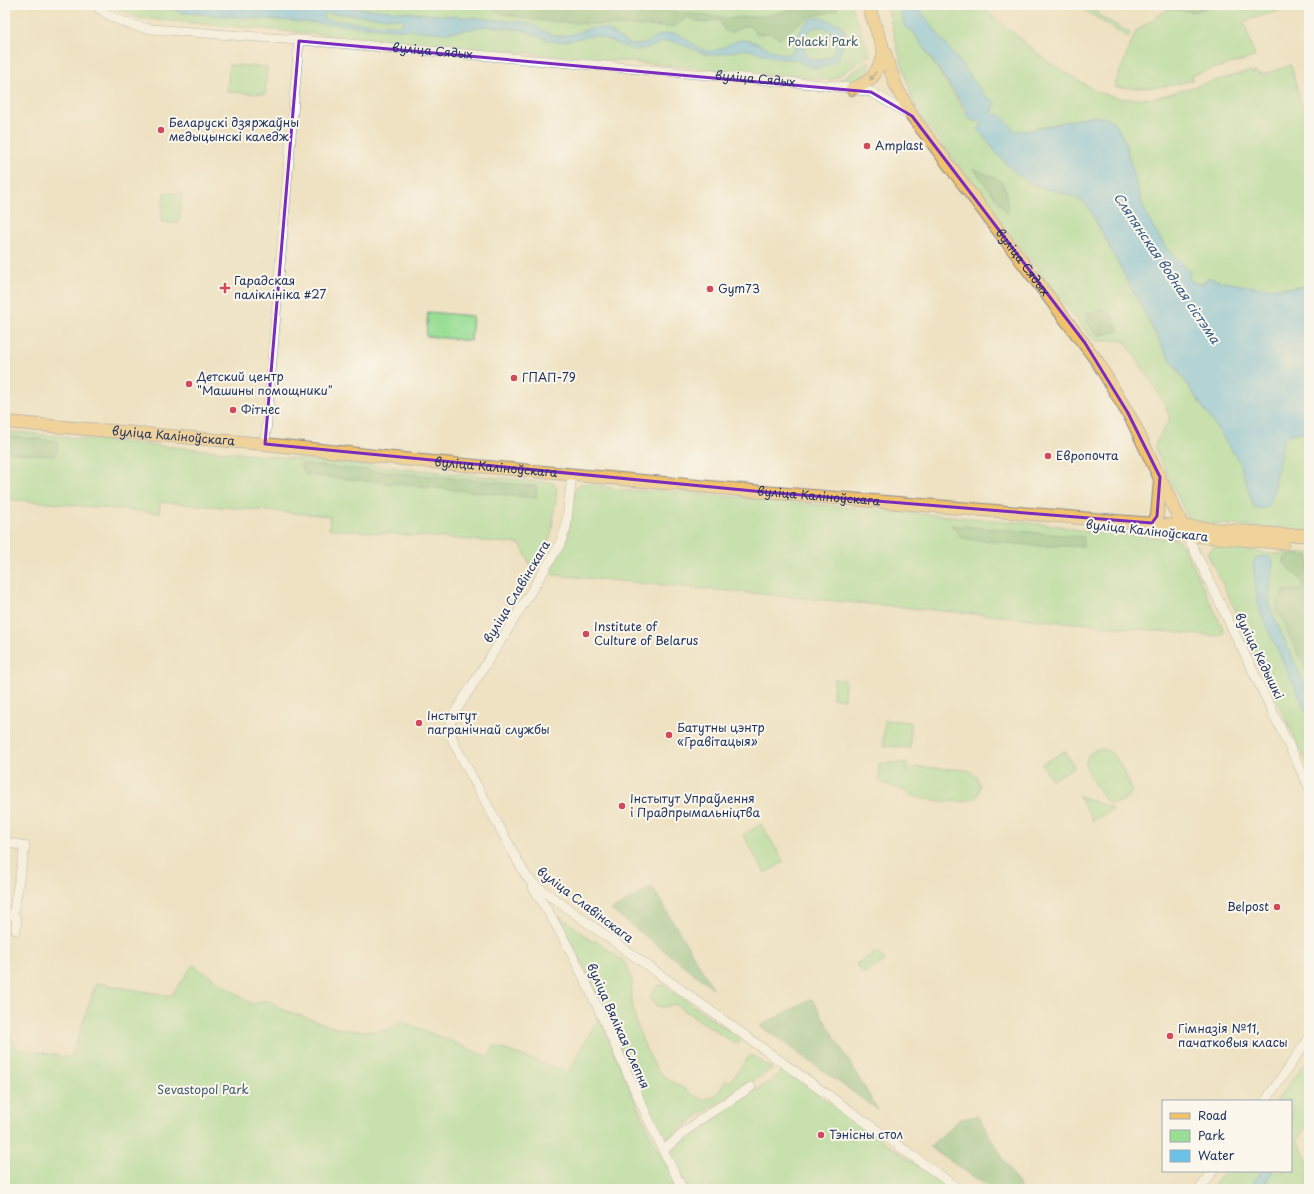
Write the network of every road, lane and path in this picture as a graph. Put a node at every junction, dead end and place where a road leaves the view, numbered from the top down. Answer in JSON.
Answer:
{"nodes":[{"id":1,"x":95,"y":5,"type":"edge"},
{"id":2,"x":868,"y":5,"type":"edge"},
{"id":3,"x":299,"y":41,"type":"junction"},
{"id":4,"x":885,"y":53,"type":"junction"},
{"id":5,"x":852,"y":88,"type":"junction"},
{"id":6,"x":912,"y":116,"type":"junction"},
{"id":7,"x":5,"y":422,"type":"edge"},
{"id":8,"x":265,"y":444,"type":"junction"},
{"id":9,"x":572,"y":475,"type":"junction"},
{"id":10,"x":1160,"y":477,"type":"junction"},
{"id":11,"x":986,"y":512,"type":"junction"},
{"id":12,"x":1148,"y":524,"type":"junction"},
{"id":13,"x":1185,"y":530,"type":"junction"},
{"id":14,"x":1309,"y":535,"type":"edge"},
{"id":15,"x":1309,"y":543,"type":"edge"},
{"id":16,"x":1309,"y":787,"type":"edge"},
{"id":17,"x":5,"y":842,"type":"edge"},
{"id":18,"x":527,"y":877,"type":"junction"},
{"id":19,"x":559,"y":903,"type":"junction"},
{"id":20,"x":550,"y":914,"type":"junction"},
{"id":21,"x":16,"y":930,"type":"dead end"},
{"id":22,"x":1309,"y":1038,"type":"edge"},
{"id":23,"x":751,"y":1087,"type":"dead end"},
{"id":24,"x":1266,"y":1100,"type":"edge"},
{"id":25,"x":663,"y":1151,"type":"junction"},
{"id":26,"x":1212,"y":1172,"type":"edge"},
{"id":27,"x":683,"y":1189,"type":"edge"},
{"id":28,"x":958,"y":1189,"type":"edge"},
{"id":29,"x":1200,"y":1189,"type":"edge"}],
"edges":[{"from":1,"to":3,"type":"street","name":"вуліца Сядых"},
{"from":2,"to":4,"type":"main road"},
{"from":3,"to":5,"type":"street","name":"вуліца Сядых"},
{"from":3,"to":8,"type":"street"},
{"from":4,"to":5,"type":"main road","one_way":true},
{"from":4,"to":6,"type":"main road"},
{"from":5,"to":6,"type":"street","name":"вуліца Сядых"},
{"from":6,"to":10,"type":"main road","name":"вуліца Сядых"},
{"from":7,"to":8,"type":"main road","name":"вуліца Каліноўскага"},
{"from":8,"to":9,"type":"main road","name":"вуліца Каліноўскага"},
{"from":9,"to":11,"type":"main road","name":"вуліца Каліноўскага"},
{"from":9,"to":18,"type":"street","name":"вуліца Славінскага"},
{"from":10,"to":12,"type":"main road"},
{"from":10,"to":13,"type":"main road","name":"вуліца Сядых"},
{"from":11,"to":12,"type":"main road","name":"вуліца Каліноўскага"},
{"from":11,"to":13,"type":"main road","name":"вуліца Каліноўскага"},
{"from":12,"to":13,"type":"main road","name":"вуліца Каліноўскага"},
{"from":13,"to":14,"type":"main road","name":"вуліца Каліноўскага"},
{"from":13,"to":15,"type":"main road","name":"вуліца Каліноўскага"},
{"from":13,"to":16,"type":"street","name":"вуліца Кедышкі"},
{"from":17,"to":21,"type":"street"},
{"from":18,"to":19,"type":"street","name":"вуліца Славінскага"},
{"from":18,"to":20,"type":"street","name":"вуліца Вялікая Слепня"},
{"from":19,"to":20,"type":"street"},
{"from":19,"to":28,"type":"street","name":"вуліца Славінскага"},
{"from":20,"to":25,"type":"street","name":"вуліца Вялікая Слепня"},
{"from":22,"to":24,"type":"street"},
{"from":23,"to":25,"type":"street"},
{"from":25,"to":27,"type":"street","name":"вуліца Вялікая Слепня"},
{"from":26,"to":29,"type":"street"}]}
